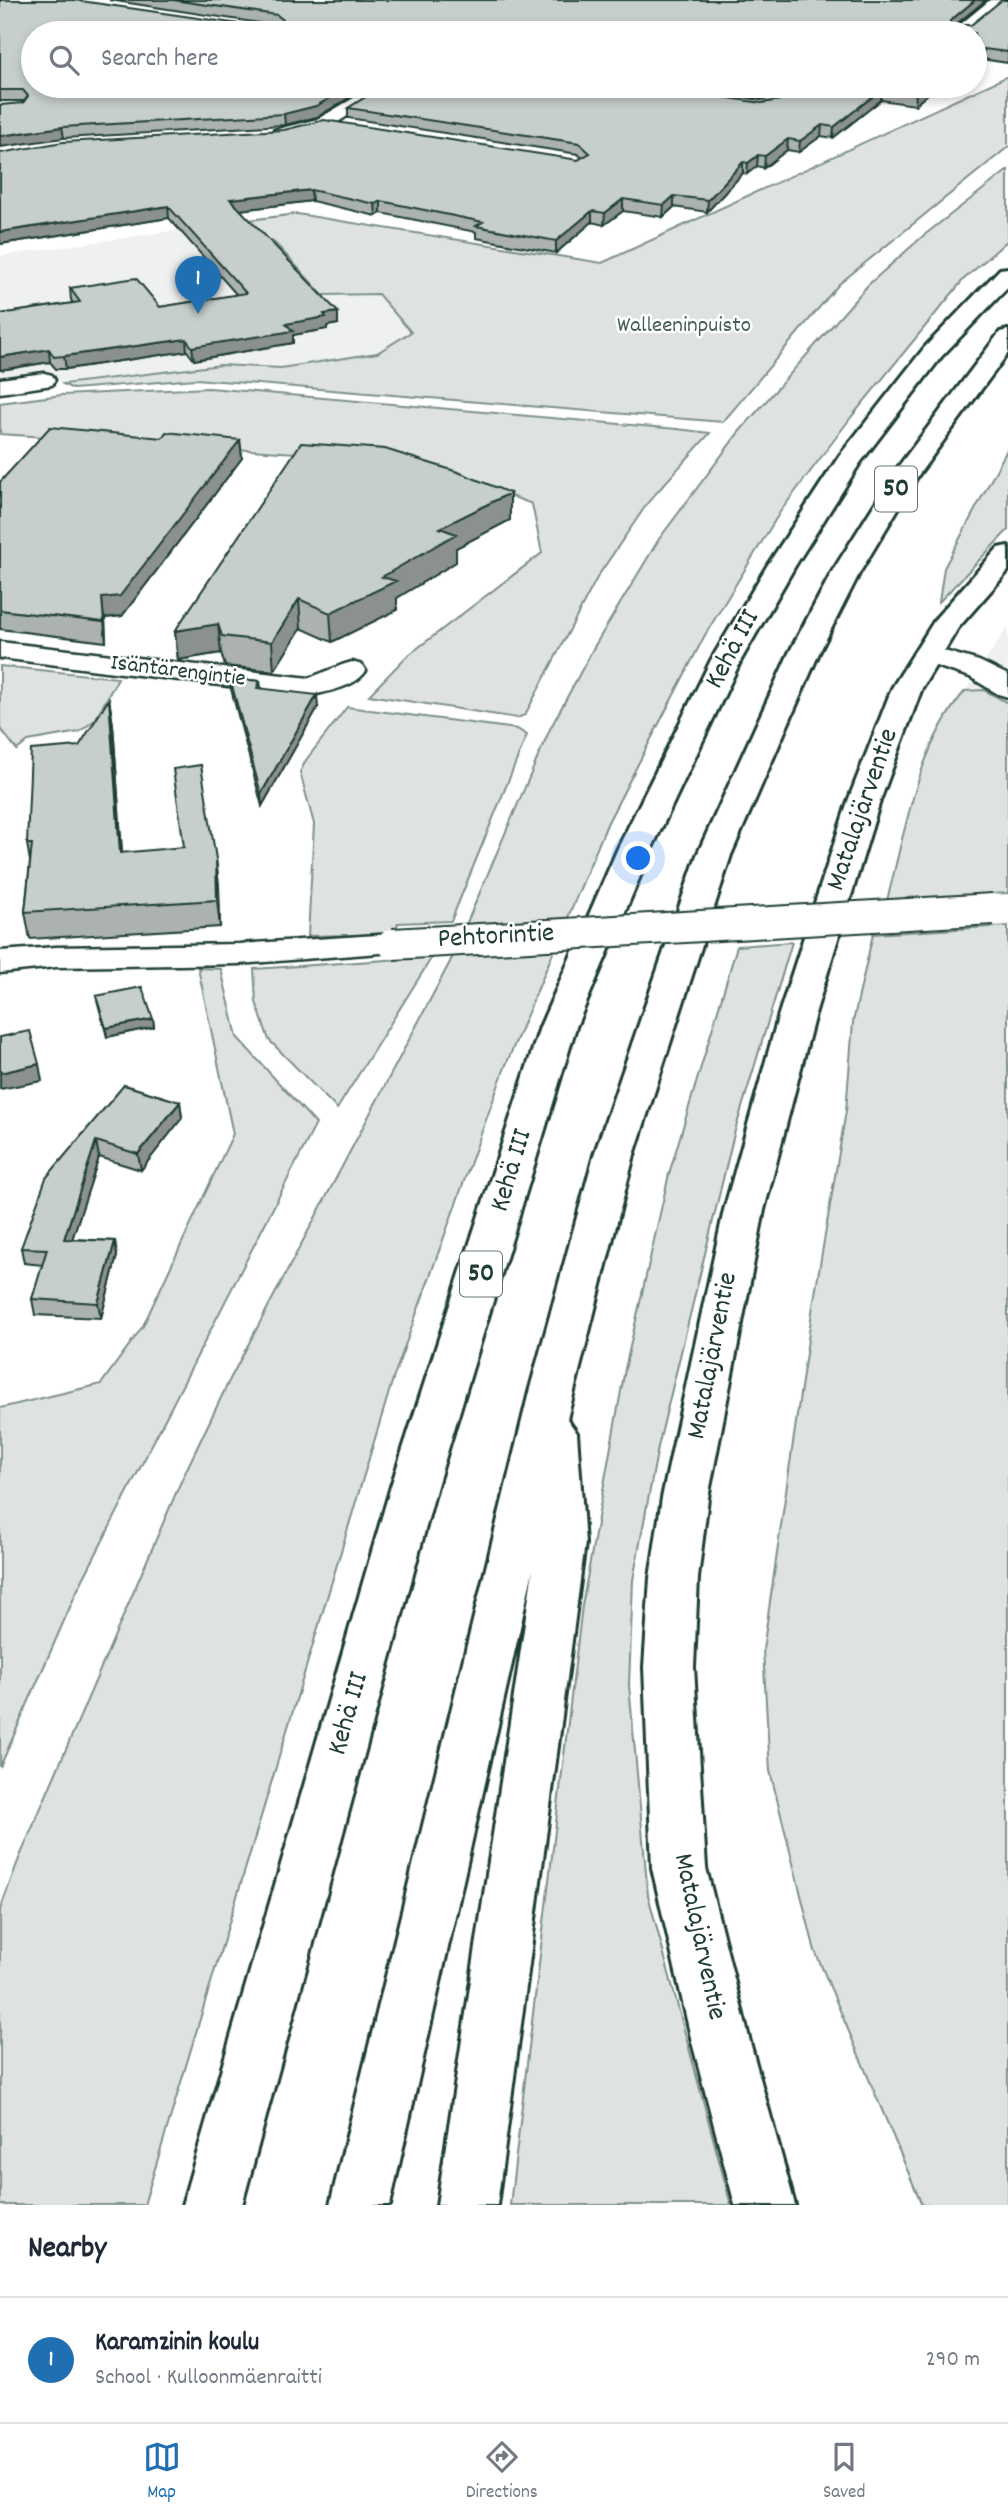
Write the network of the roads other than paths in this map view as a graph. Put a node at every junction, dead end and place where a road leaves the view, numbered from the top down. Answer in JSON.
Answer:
{"nodes":[{"id":1,"x":1000,"y":0,"type":"edge"},
{"id":2,"x":973,"y":21,"type":"edge"},
{"id":3,"x":366,"y":98,"type":"edge"},
{"id":4,"x":709,"y":98,"type":"edge"},
{"id":5,"x":782,"y":98,"type":"edge"},
{"id":6,"x":324,"y":123,"type":"junction"},
{"id":7,"x":356,"y":128,"type":"edge"},
{"id":8,"x":261,"y":136,"type":"edge"},
{"id":9,"x":1008,"y":274,"type":"edge"},
{"id":10,"x":1008,"y":337,"type":"edge"},
{"id":11,"x":44,"y":380,"type":"dead end"},
{"id":12,"x":0,"y":386,"type":"edge"},
{"id":13,"x":1008,"y":554,"type":"edge"},
{"id":14,"x":0,"y":650,"type":"edge"},
{"id":15,"x":927,"y":654,"type":"junction"},
{"id":16,"x":352,"y":671,"type":"dead end"},
{"id":17,"x":1008,"y":688,"type":"edge"},
{"id":18,"x":1000,"y":909,"type":"edge"},
{"id":19,"x":0,"y":962,"type":"edge"},
{"id":20,"x":551,"y":1392,"type":"junction"},
{"id":21,"x":212,"y":2205,"type":"edge"},
{"id":22,"x":360,"y":2205,"type":"edge"},
{"id":23,"x":467,"y":2205,"type":"edge"},
{"id":24,"x":765,"y":2205,"type":"edge"}],
"edges":[{"from":1,"to":2,"type":"street"},
{"from":3,"to":6,"type":"street"},
{"from":4,"to":5,"type":"street"},
{"from":6,"to":7,"type":"street"},
{"from":6,"to":8,"type":"street"},
{"from":9,"to":21,"type":"main road","name":"Kehä III","number":"50"},
{"from":10,"to":20,"type":"main road","number":"50"},
{"from":11,"to":12,"type":"street"},
{"from":13,"to":15,"type":"main road","name":"Matalajärventie"},
{"from":14,"to":16,"type":"street","name":"Isäntärengintie"},
{"from":15,"to":17,"type":"street"},
{"from":15,"to":24,"type":"main road","name":"Matalajärventie"},
{"from":18,"to":19,"type":"street","name":"Pehtorintie","bridge":true},
{"from":20,"to":22,"type":"main road","number":"50"},
{"from":20,"to":23,"type":"main road"}]}
